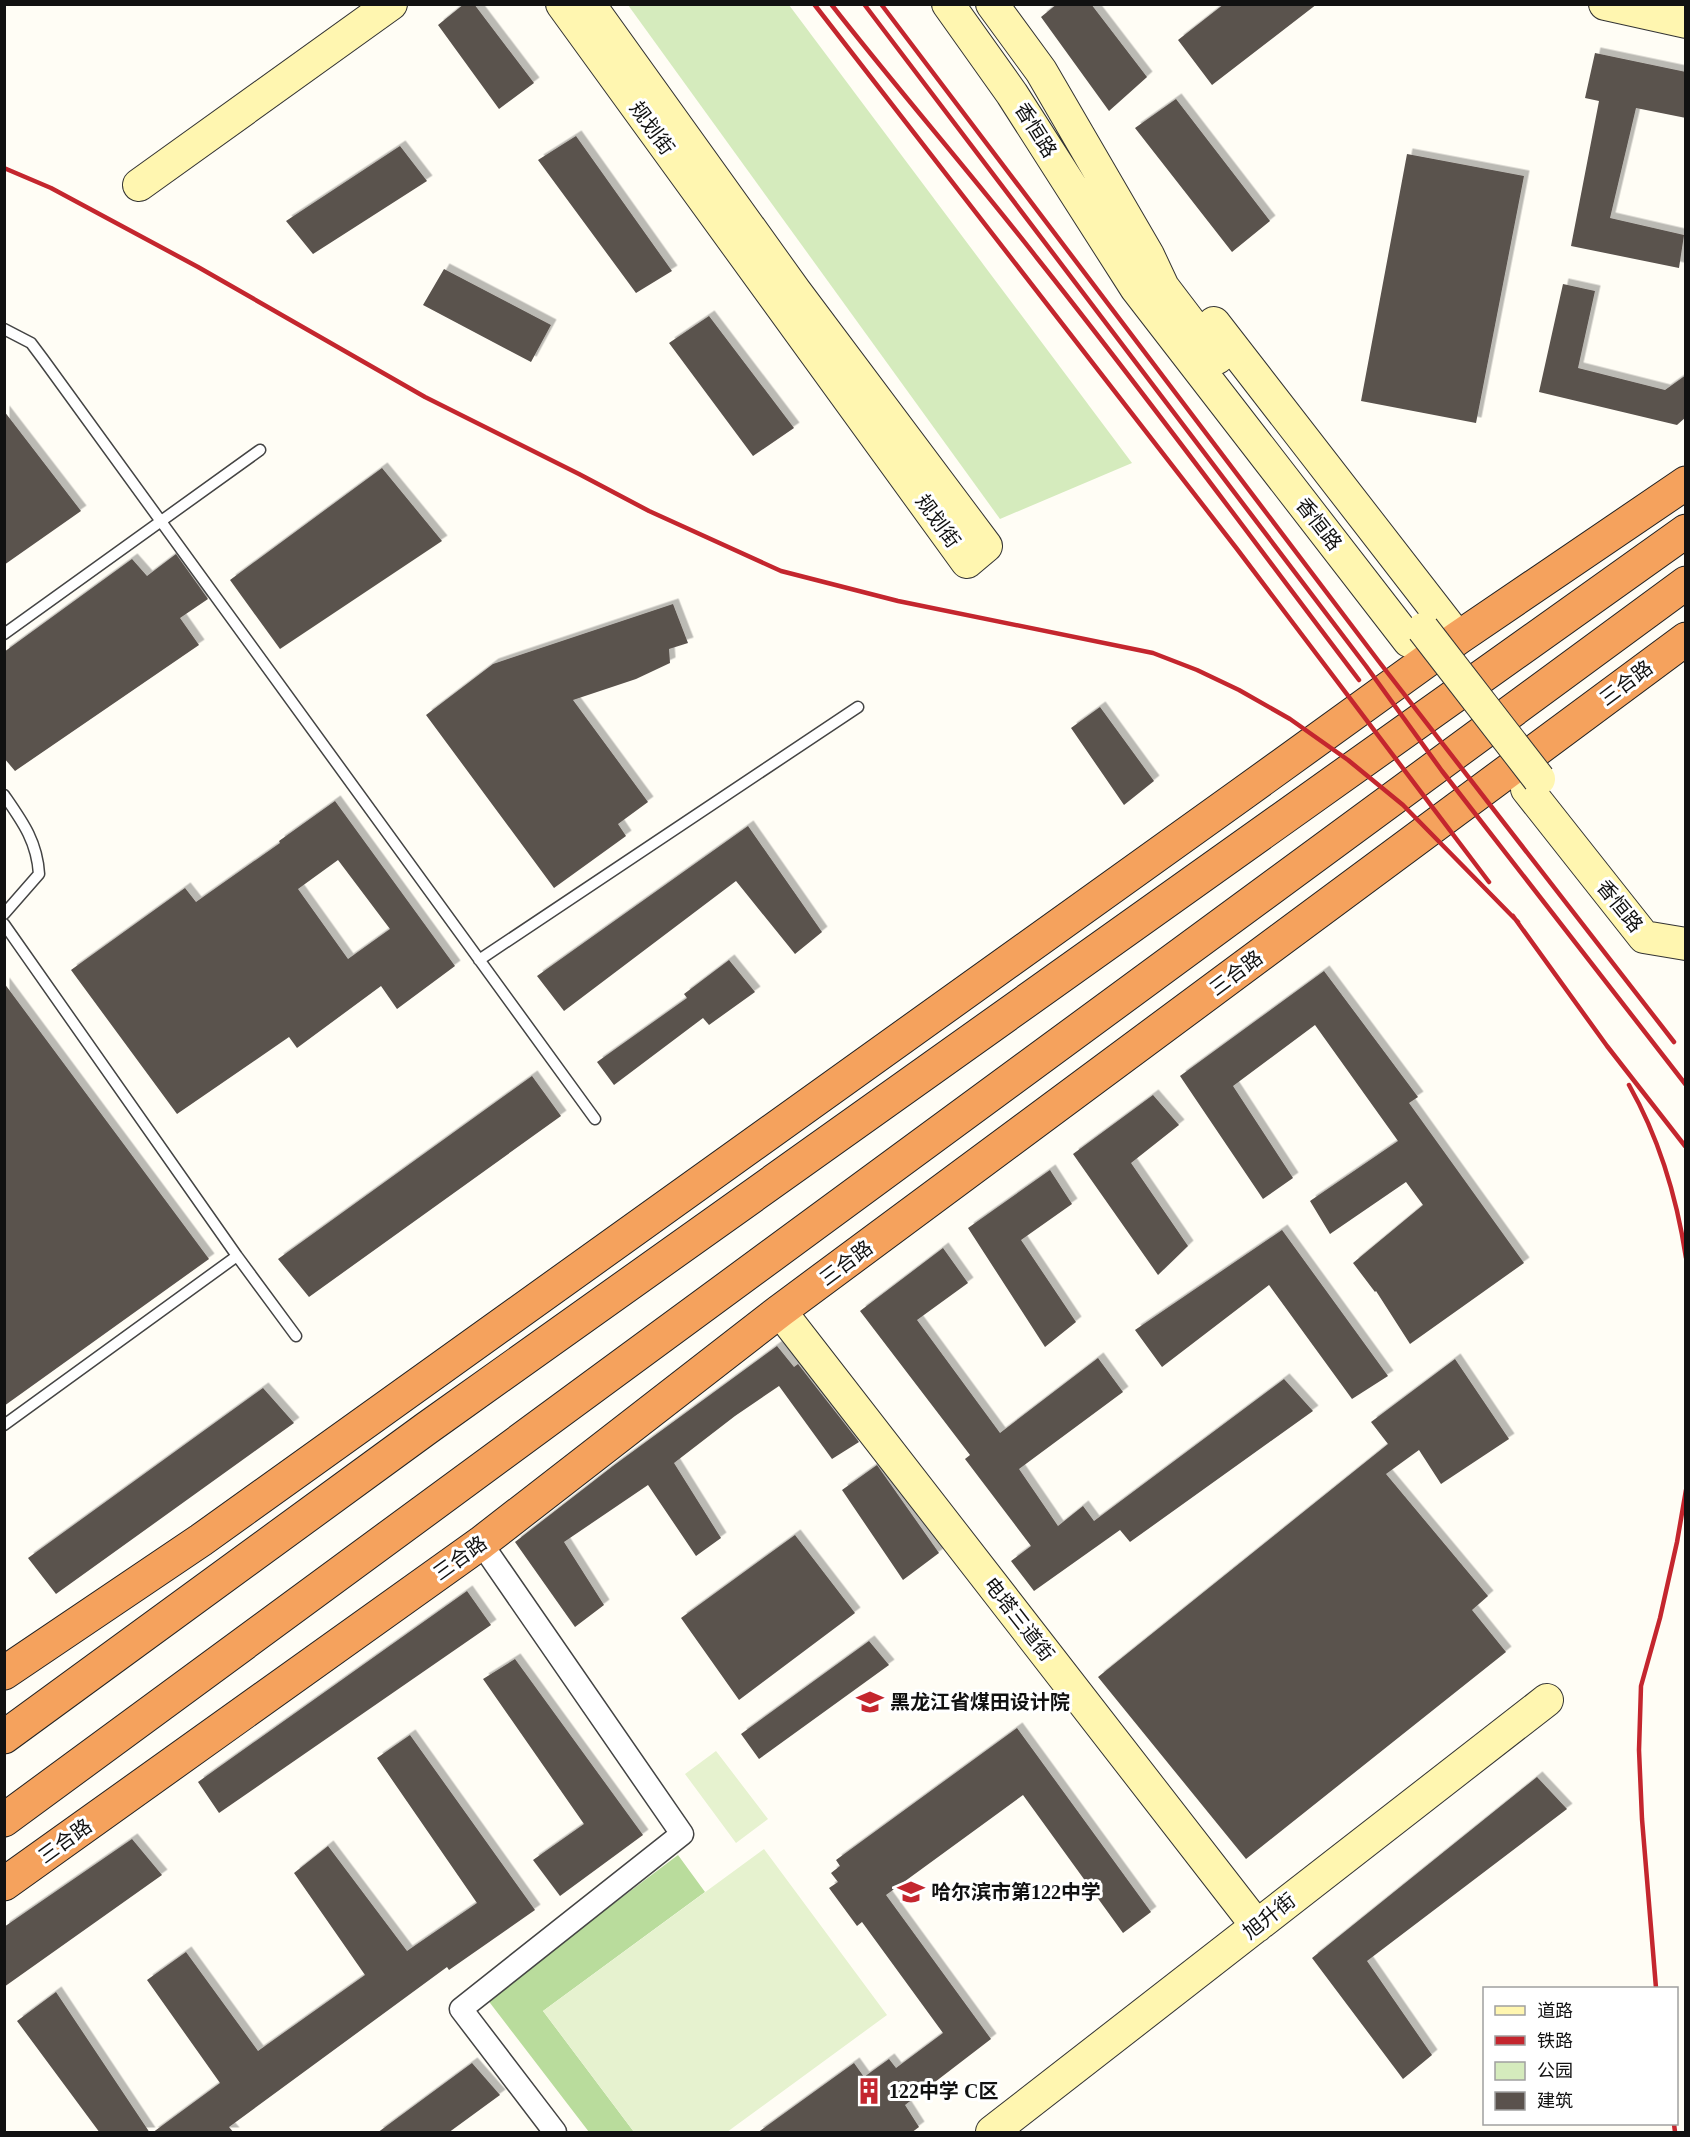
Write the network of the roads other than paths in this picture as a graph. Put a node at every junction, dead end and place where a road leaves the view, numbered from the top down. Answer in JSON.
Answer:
{"nodes":[{"id":1,"x":391,"y":4,"type":"edge"},
{"id":2,"x":562,"y":4,"type":"edge"},
{"id":3,"x":589,"y":4,"type":"edge"},
{"id":4,"x":948,"y":4,"type":"edge"},
{"id":5,"x":993,"y":4,"type":"edge"},
{"id":6,"x":1605,"y":4,"type":"edge"},
{"id":7,"x":1686,"y":22,"type":"edge"},
{"id":8,"x":139,"y":185,"type":"dead end"},
{"id":9,"x":1108,"y":186,"type":"junction"},
{"id":10,"x":4,"y":329,"type":"edge"},
{"id":11,"x":260,"y":450,"type":"dead end"},
{"id":12,"x":1686,"y":483,"type":"edge"},
{"id":13,"x":161,"y":521,"type":"junction"},
{"id":14,"x":1686,"y":531,"type":"edge"},
{"id":15,"x":1686,"y":583,"type":"edge"},
{"id":16,"x":4,"y":633,"type":"edge"},
{"id":17,"x":1416,"y":635,"type":"junction"},
{"id":18,"x":1458,"y":638,"type":"junction"},
{"id":19,"x":1686,"y":639,"type":"edge"},
{"id":20,"x":858,"y":707,"type":"dead end"},
{"id":21,"x":4,"y":795,"type":"edge"},
{"id":22,"x":4,"y":914,"type":"edge"},
{"id":23,"x":4,"y":924,"type":"edge"},
{"id":24,"x":1686,"y":944,"type":"edge"},
{"id":25,"x":479,"y":960,"type":"junction"},
{"id":26,"x":595,"y":1119,"type":"dead end"},
{"id":27,"x":237,"y":1256,"type":"junction"},
{"id":28,"x":780,"y":1311,"type":"junction"},
{"id":29,"x":296,"y":1336,"type":"dead end"},
{"id":30,"x":4,"y":1425,"type":"edge"},
{"id":31,"x":427,"y":1428,"type":"junction"},
{"id":32,"x":201,"y":1540,"type":"junction"},
{"id":33,"x":481,"y":1543,"type":"junction"},
{"id":34,"x":4,"y":1672,"type":"edge"},
{"id":35,"x":1547,"y":1700,"type":"dead end"},
{"id":36,"x":4,"y":1737,"type":"edge"},
{"id":37,"x":60,"y":1780,"type":"junction"},
{"id":38,"x":4,"y":1820,"type":"edge"},
{"id":39,"x":4,"y":1838,"type":"edge"},
{"id":40,"x":4,"y":1884,"type":"edge"},
{"id":41,"x":1257,"y":1926,"type":"junction"},
{"id":42,"x":555,"y":2133,"type":"edge"},
{"id":43,"x":992,"y":2133,"type":"edge"}],
"edges":[{"from":1,"to":8,"type":"main road"},
{"from":2,"to":3,"type":"main road","name":"规划街"},
{"from":4,"to":17,"type":"main road","name":"香恒路"},
{"from":5,"to":9,"type":"main road","name":"香恒路"},
{"from":6,"to":7,"type":"main road"},
{"from":9,"to":17,"type":"main road","name":"香恒路"},
{"from":9,"to":18,"type":"main road"},
{"from":10,"to":13,"type":"lane"},
{"from":11,"to":13,"type":"lane"},
{"from":12,"to":18,"type":"highway"},
{"from":13,"to":16,"type":"lane"},
{"from":13,"to":25,"type":"lane"},
{"from":14,"to":31,"type":"highway"},
{"from":15,"to":37,"type":"highway"},
{"from":17,"to":24,"type":"main road","name":"香恒路"},
{"from":18,"to":32,"type":"highway"},
{"from":19,"to":28,"type":"highway","name":"三合路"},
{"from":20,"to":25,"type":"lane"},
{"from":21,"to":22,"type":"lane"},
{"from":23,"to":27,"type":"lane"},
{"from":25,"to":26,"type":"lane"},
{"from":27,"to":29,"type":"lane"},
{"from":27,"to":30,"type":"lane"},
{"from":28,"to":33,"type":"highway","name":"三合路"},
{"from":28,"to":41,"type":"main road","name":"电塔三道街"},
{"from":31,"to":32,"type":"highway"},
{"from":31,"to":36,"type":"highway"},
{"from":32,"to":34,"type":"highway"},
{"from":33,"to":40,"type":"highway","name":"三合路"},
{"from":33,"to":42,"type":"street"},
{"from":35,"to":41,"type":"main road","name":"旭升街"},
{"from":37,"to":38,"type":"highway"},
{"from":37,"to":39,"type":"highway"},
{"from":41,"to":43,"type":"main road","name":"旭升街"}]}
